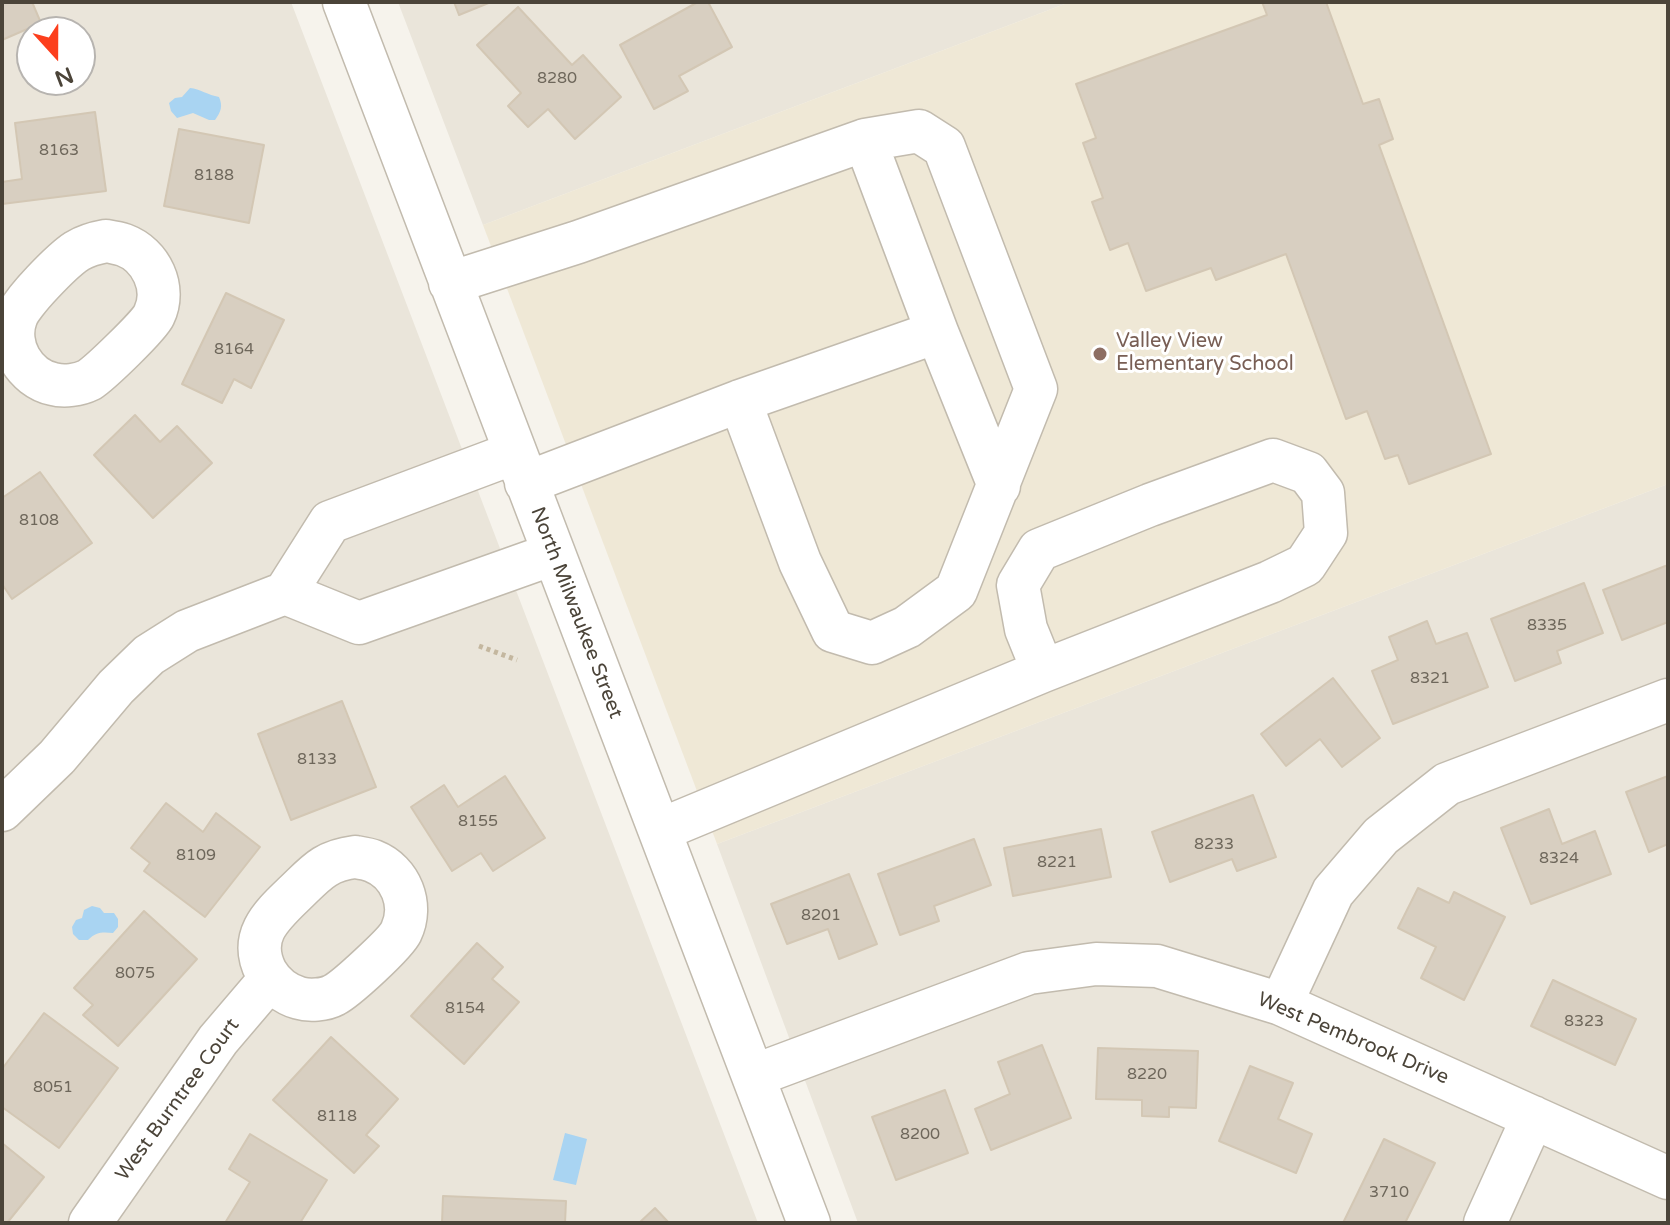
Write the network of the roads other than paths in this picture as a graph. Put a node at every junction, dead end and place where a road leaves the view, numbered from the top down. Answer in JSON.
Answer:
{"nodes":[{"id":1,"x":344,"y":2,"type":"edge"},
{"id":2,"x":865,"y":140,"type":"junction"},
{"id":3,"x":450,"y":283,"type":"junction"},
{"id":4,"x":937,"y":332,"type":"junction"},
{"id":5,"x":740,"y":401,"type":"junction"},
{"id":6,"x":520,"y":468,"type":"junction"},
{"id":7,"x":999,"y":486,"type":"junction"},
{"id":8,"x":553,"y":554,"type":"junction"},
{"id":9,"x":285,"y":593,"type":"junction"},
{"id":10,"x":1043,"y":671,"type":"junction"},
{"id":11,"x":1668,"y":700,"type":"edge"},
{"id":12,"x":2,"y":810,"type":"edge"},
{"id":13,"x":660,"y":830,"type":"junction"},
{"id":14,"x":270,"y":979,"type":"dead end"},
{"id":15,"x":1281,"y":1004,"type":"junction"},
{"id":16,"x":753,"y":1076,"type":"junction"},
{"id":17,"x":1533,"y":1117,"type":"junction"},
{"id":18,"x":1668,"y":1178,"type":"edge"},
{"id":19,"x":90,"y":1223,"type":"edge"},
{"id":20,"x":809,"y":1223,"type":"edge"},
{"id":21,"x":1485,"y":1223,"type":"edge"}],
"edges":[{"from":1,"to":3,"type":"street","name":"North Milwaukee Street"},
{"from":2,"to":3,"type":"street"},
{"from":2,"to":4,"type":"street"},
{"from":2,"to":7,"type":"street"},
{"from":3,"to":6,"type":"street","name":"North Milwaukee Street"},
{"from":4,"to":5,"type":"street"},
{"from":4,"to":7,"type":"street"},
{"from":5,"to":6,"type":"street"},
{"from":5,"to":7,"type":"street"},
{"from":6,"to":8,"type":"street","name":"North Milwaukee Street"},
{"from":6,"to":9,"type":"street"},
{"from":8,"to":9,"type":"street"},
{"from":8,"to":13,"type":"street","name":"North Milwaukee Street"},
{"from":9,"to":12,"type":"street"},
{"from":10,"to":10,"type":"street"},
{"from":10,"to":13,"type":"street"},
{"from":11,"to":15,"type":"street"},
{"from":13,"to":16,"type":"street","name":"North Milwaukee Street"},
{"from":14,"to":19,"type":"street","name":"West Burntree Court"},
{"from":15,"to":16,"type":"street","name":"West Pembrook Drive"},
{"from":15,"to":17,"type":"street","name":"West Pembrook Drive"},
{"from":16,"to":20,"type":"street","name":"North Milwaukee Street"},
{"from":17,"to":18,"type":"street","name":"West Pembrook Drive"},
{"from":17,"to":21,"type":"street"}]}
